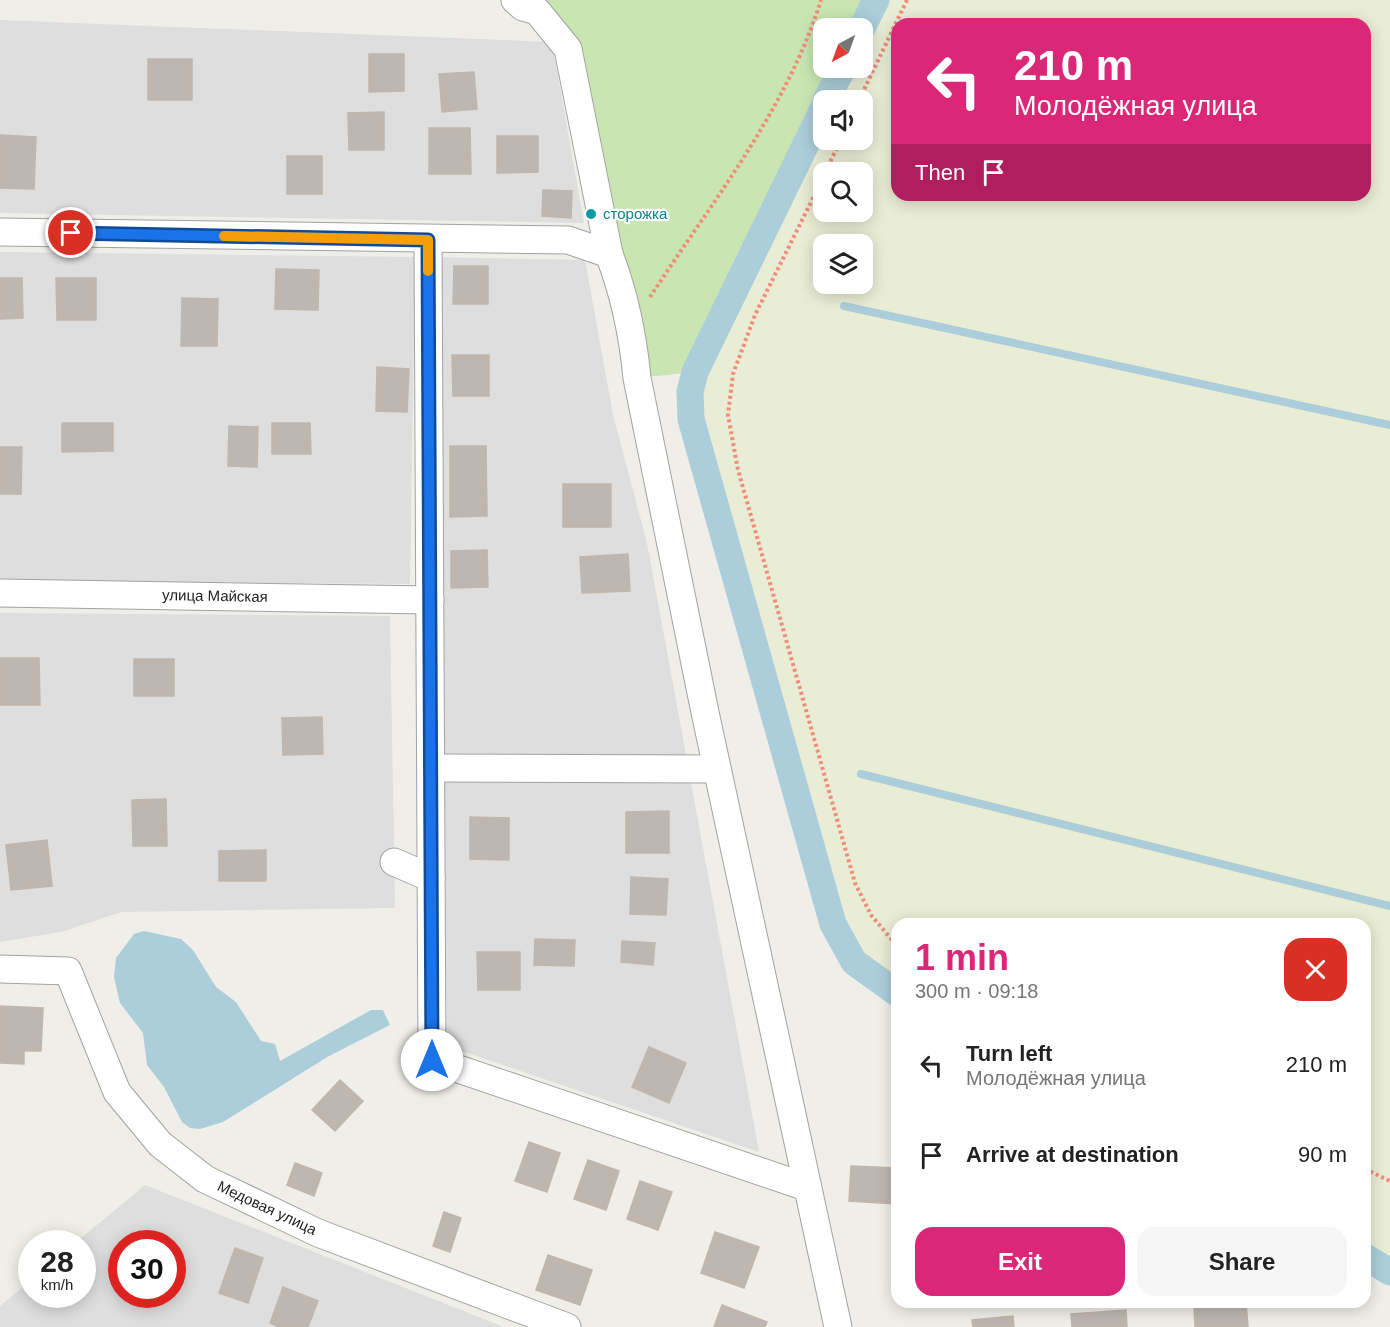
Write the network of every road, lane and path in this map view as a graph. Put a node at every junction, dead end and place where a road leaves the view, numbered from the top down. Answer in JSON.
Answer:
{"nodes":[{"id":1,"x":515,"y":0,"type":"edge"},
{"id":2,"x":821,"y":0,"type":"edge"},
{"id":3,"x":907,"y":0,"type":"edge"},
{"id":4,"x":898,"y":18,"type":"edge"},
{"id":5,"x":891,"y":33,"type":"edge"},
{"id":6,"x":864,"y":90,"type":"edge"},
{"id":7,"x":813,"y":196,"type":"edge"},
{"id":8,"x":0,"y":232,"type":"edge"},
{"id":9,"x":428,"y":240,"type":"junction"},
{"id":10,"x":609,"y":254,"type":"junction"},
{"id":11,"x":645,"y":305,"type":"dead end"},
{"id":12,"x":0,"y":593,"type":"edge"},
{"id":13,"x":430,"y":600,"type":"junction"},
{"id":14,"x":431,"y":768,"type":"junction"},
{"id":15,"x":717,"y":769,"type":"junction"},
{"id":16,"x":394,"y":862,"type":"dead end"},
{"id":17,"x":431,"y":878,"type":"junction"},
{"id":18,"x":891,"y":939,"type":"edge"},
{"id":19,"x":0,"y":969,"type":"edge"},
{"id":20,"x":1371,"y":1172,"type":"edge"},
{"id":21,"x":1390,"y":1181,"type":"edge"},
{"id":22,"x":806,"y":1187,"type":"junction"},
{"id":23,"x":567,"y":1327,"type":"edge"},
{"id":24,"x":838,"y":1327,"type":"edge"}],
"edges":[{"from":1,"to":10,"type":"street"},
{"from":2,"to":11,"type":"path"},
{"from":3,"to":4,"type":"path"},
{"from":5,"to":6,"type":"path"},
{"from":7,"to":18,"type":"path"},
{"from":8,"to":9,"type":"street"},
{"from":9,"to":10,"type":"street"},
{"from":9,"to":13,"type":"street"},
{"from":10,"to":15,"type":"street"},
{"from":12,"to":13,"type":"street","name":"улица Майская"},
{"from":13,"to":14,"type":"street"},
{"from":14,"to":15,"type":"street"},
{"from":14,"to":17,"type":"street"},
{"from":15,"to":22,"type":"street"},
{"from":16,"to":17,"type":"street"},
{"from":17,"to":22,"type":"street"},
{"from":19,"to":23,"type":"street","name":"Медовая улица"},
{"from":20,"to":21,"type":"path"},
{"from":22,"to":24,"type":"street"}]}
